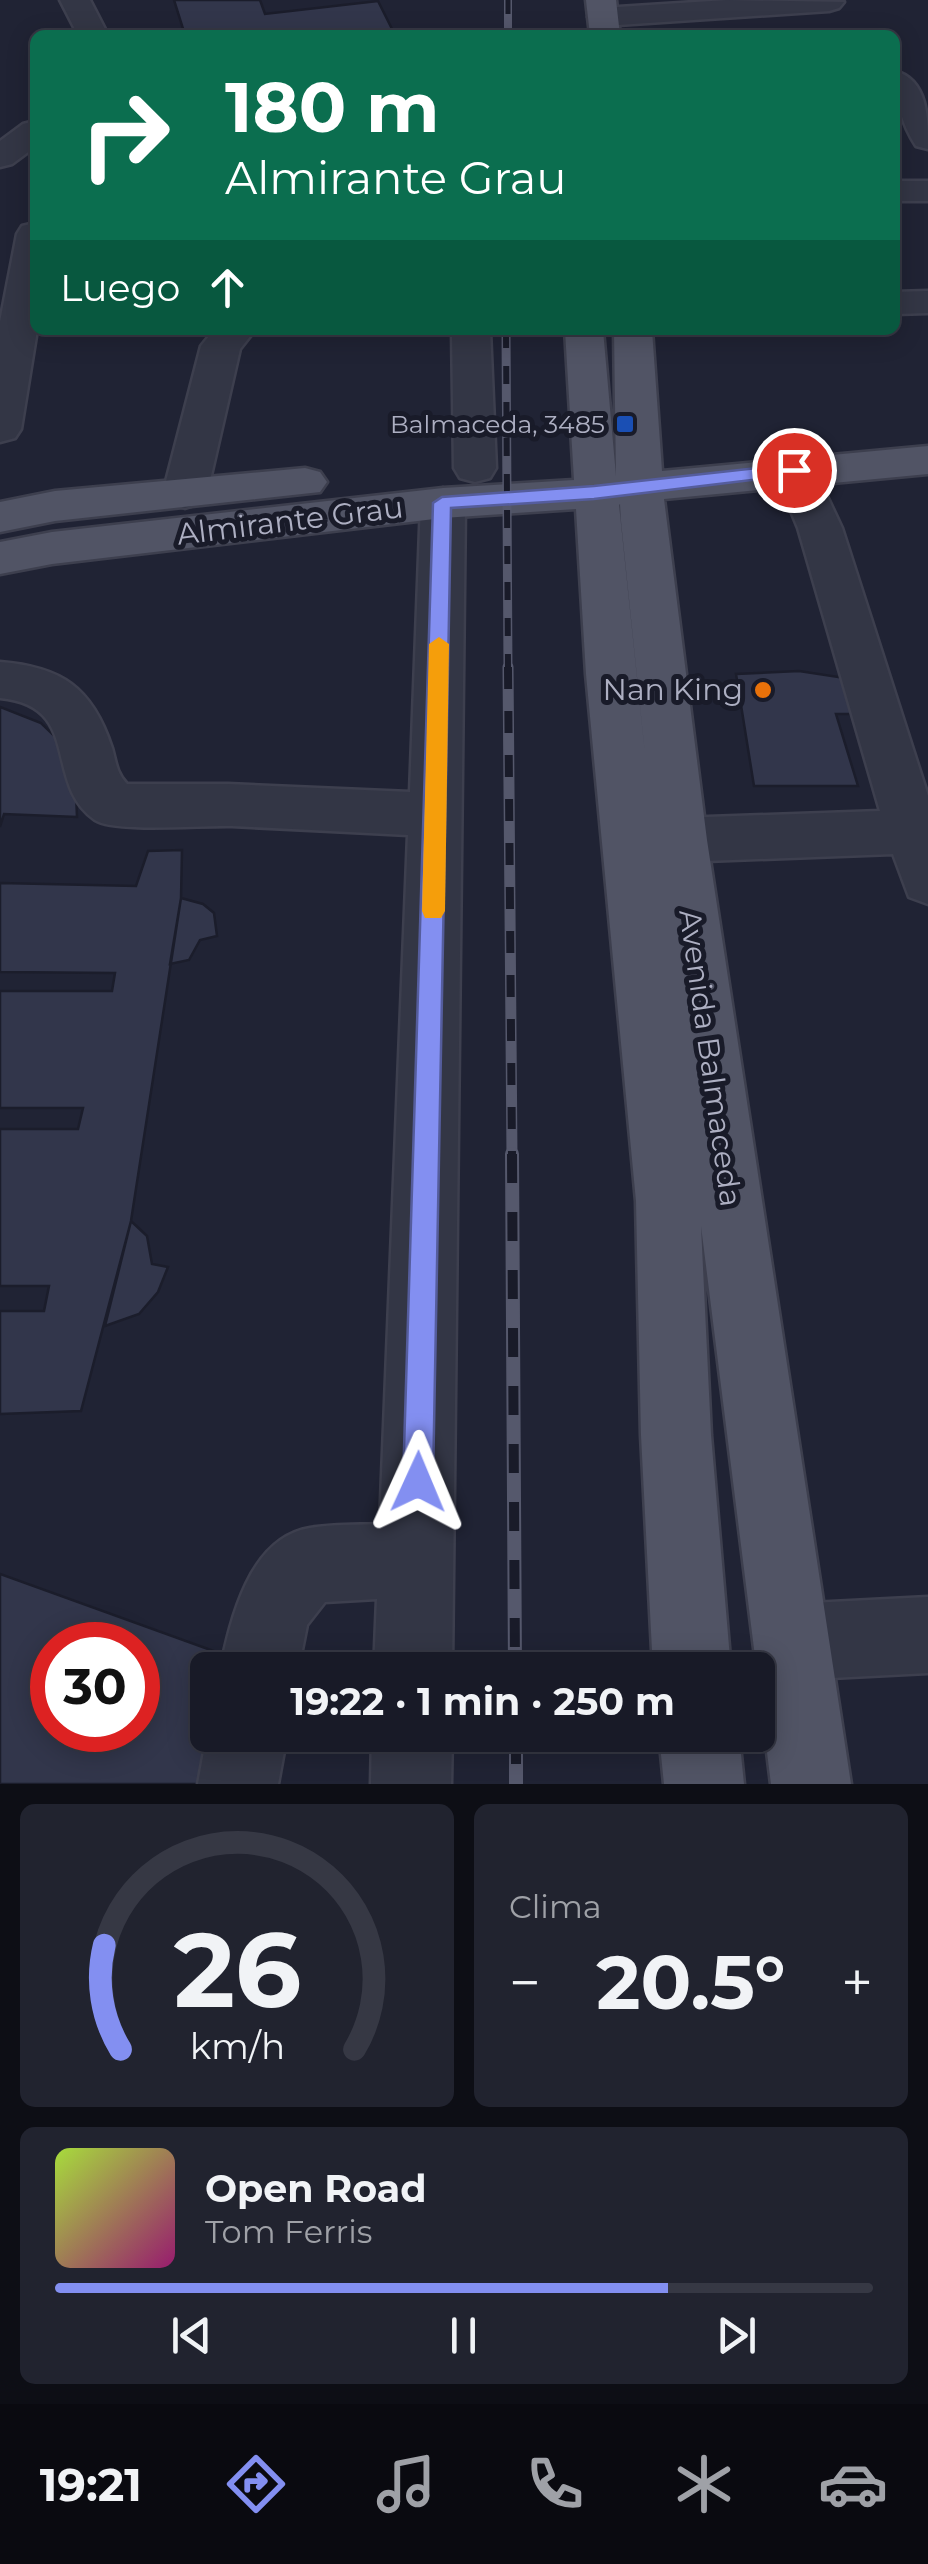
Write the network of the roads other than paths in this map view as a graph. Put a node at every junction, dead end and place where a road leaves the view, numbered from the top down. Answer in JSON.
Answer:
{"nodes":[{"id":1,"x":75,"y":0,"type":"edge"},
{"id":2,"x":835,"y":9,"type":"edge"},
{"id":3,"x":603,"y":17,"type":"edge"},
{"id":4,"x":90,"y":30,"type":"edge"},
{"id":5,"x":904,"y":81,"type":"edge"},
{"id":6,"x":928,"y":139,"type":"edge"},
{"id":7,"x":0,"y":178,"type":"edge"},
{"id":8,"x":30,"y":178,"type":"edge"},
{"id":9,"x":900,"y":191,"type":"edge"},
{"id":10,"x":928,"y":191,"type":"edge"},
{"id":11,"x":30,"y":262,"type":"edge"},
{"id":12,"x":928,"y":302,"type":"edge"},
{"id":13,"x":900,"y":303,"type":"edge"},
{"id":14,"x":231,"y":335,"type":"edge"},
{"id":15,"x":471,"y":335,"type":"edge"},
{"id":16,"x":585,"y":335,"type":"edge"},
{"id":17,"x":632,"y":335,"type":"edge"},
{"id":18,"x":0,"y":429,"type":"edge"},
{"id":19,"x":928,"y":433,"type":"edge"},
{"id":20,"x":928,"y":460,"type":"edge"},
{"id":21,"x":794,"y":470,"type":"junction"},
{"id":22,"x":617,"y":473,"type":"junction"},
{"id":23,"x":458,"y":486,"type":"junction"},
{"id":24,"x":185,"y":493,"type":"junction"},
{"id":25,"x":0,"y":518,"type":"edge"},
{"id":26,"x":0,"y":558,"type":"edge"},
{"id":27,"x":0,"y":680,"type":"edge"},
{"id":28,"x":436,"y":815,"type":"junction"},
{"id":29,"x":920,"y":831,"type":"edge"},
{"id":30,"x":680,"y":840,"type":"junction"},
{"id":31,"x":928,"y":882,"type":"edge"},
{"id":32,"x":416,"y":1560,"type":"junction"},
{"id":33,"x":928,"y":1634,"type":"edge"},
{"id":34,"x":792,"y":1642,"type":"junction"},
{"id":35,"x":263,"y":1652,"type":"edge"},
{"id":36,"x":414,"y":1652,"type":"edge"},
{"id":37,"x":691,"y":1652,"type":"edge"},
{"id":38,"x":244,"y":1752,"type":"edge"},
{"id":39,"x":412,"y":1752,"type":"edge"},
{"id":40,"x":701,"y":1752,"type":"edge"},
{"id":41,"x":238,"y":1784,"type":"edge"},
{"id":42,"x":411,"y":1784,"type":"edge"},
{"id":43,"x":704,"y":1784,"type":"edge"},
{"id":44,"x":812,"y":1784,"type":"edge"}],
"edges":[{"from":1,"to":4,"type":"street"},
{"from":2,"to":3,"type":"street"},
{"from":5,"to":6,"type":"street"},
{"from":7,"to":8,"type":"street"},
{"from":9,"to":10,"type":"street"},
{"from":11,"to":18,"type":"street"},
{"from":12,"to":13,"type":"street"},
{"from":14,"to":24,"type":"street"},
{"from":15,"to":23,"type":"street"},
{"from":16,"to":22,"type":"main road","name":"Avenida Balmaceda"},
{"from":17,"to":22,"type":"main road","name":"Avenida Balmaceda"},
{"from":19,"to":22,"type":"main road"},
{"from":20,"to":21,"type":"main road"},
{"from":21,"to":22,"type":"main road"},
{"from":21,"to":29,"type":"street"},
{"from":22,"to":23,"type":"main road","name":"Almirante Grau"},
{"from":22,"to":30,"type":"main road","name":"Avenida Balmaceda"},
{"from":22,"to":37,"type":"main road","name":"Avenida Balmaceda"},
{"from":23,"to":24,"type":"main road","name":"Almirante Grau"},
{"from":23,"to":26,"type":"main road","name":"Almirante Grau"},
{"from":23,"to":28,"type":"street"},
{"from":24,"to":25,"type":"main road","name":"Almirante Grau"},
{"from":27,"to":28,"type":"street"},
{"from":28,"to":32,"type":"street"},
{"from":29,"to":30,"type":"street"},
{"from":29,"to":31,"type":"street"},
{"from":30,"to":34,"type":"main road","name":"Avenida Balmaceda"},
{"from":32,"to":35,"type":"street"},
{"from":32,"to":36,"type":"street"},
{"from":33,"to":34,"type":"street"},
{"from":34,"to":44,"type":"main road","name":"Avenida Balmaceda"},
{"from":38,"to":41,"type":"street"},
{"from":39,"to":42,"type":"street"},
{"from":40,"to":43,"type":"main road"}]}
